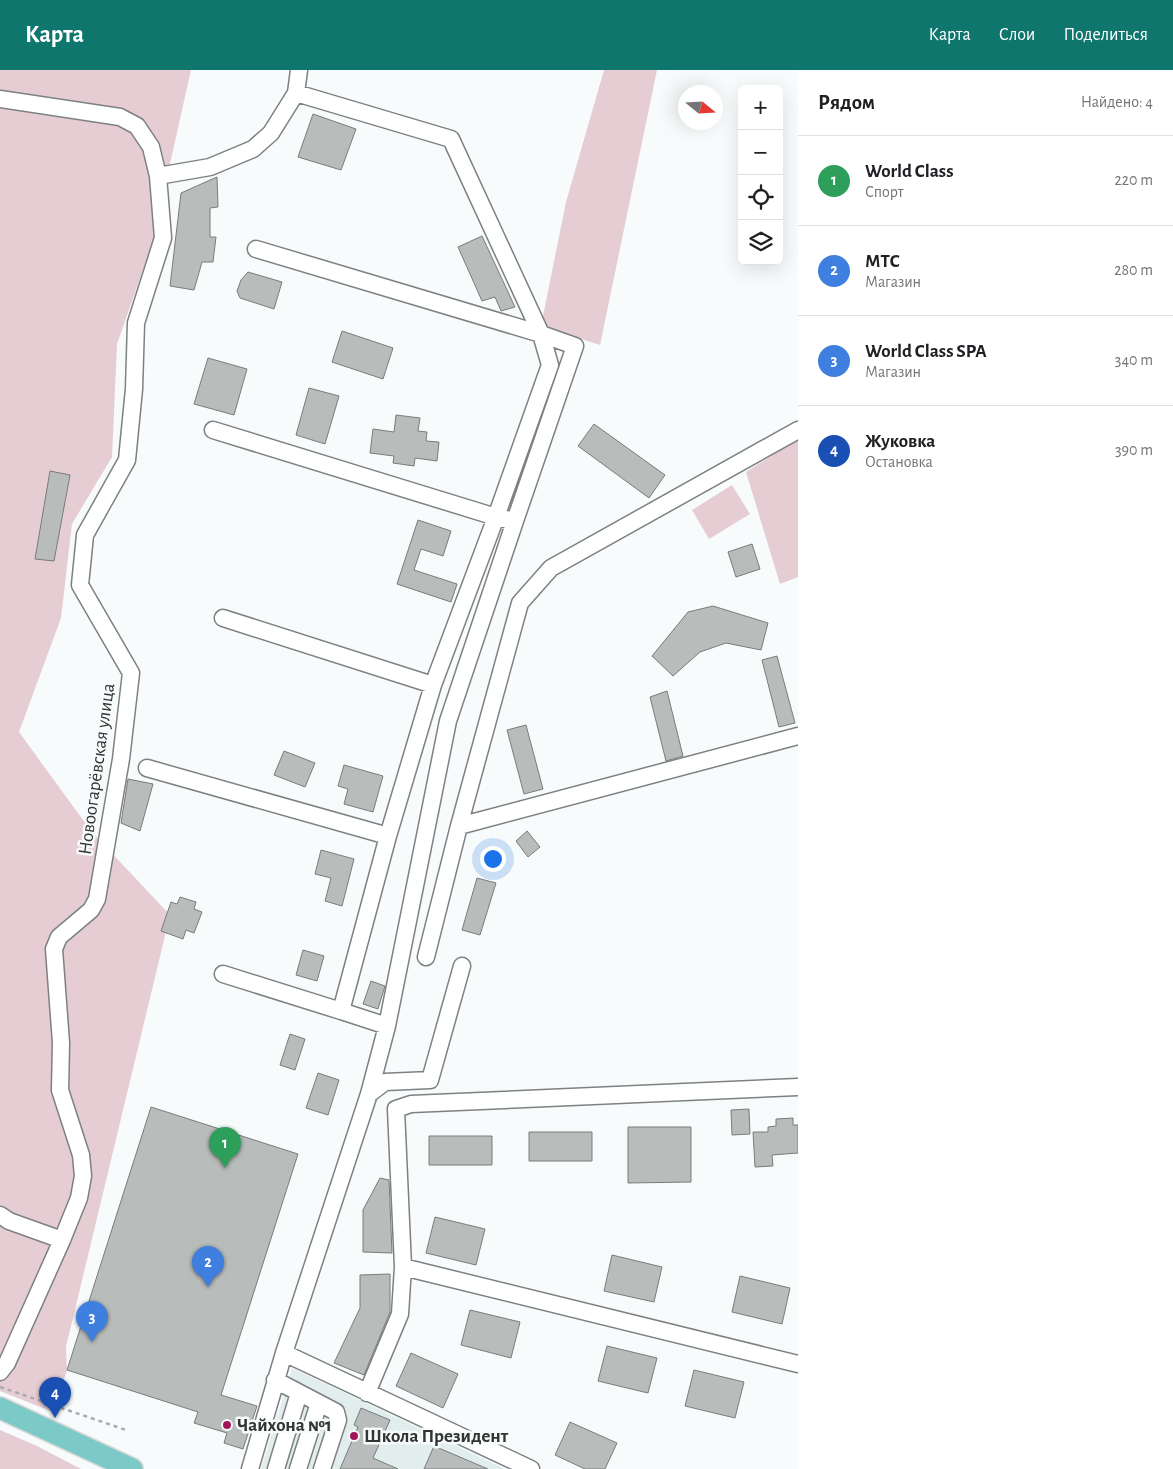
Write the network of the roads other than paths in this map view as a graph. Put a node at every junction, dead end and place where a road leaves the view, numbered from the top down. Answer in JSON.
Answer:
{"nodes":[{"id":1,"x":299,"y":70,"type":"edge"},
{"id":2,"x":296,"y":93,"type":"junction"},
{"id":3,"x":0,"y":99,"type":"edge"},
{"id":4,"x":158,"y":176,"type":"junction"},
{"id":5,"x":256,"y":249,"type":"dead end"},
{"id":6,"x":541,"y":334,"type":"junction"},
{"id":7,"x":213,"y":430,"type":"dead end"},
{"id":8,"x":798,"y":430,"type":"edge"},
{"id":9,"x":496,"y":517,"type":"junction"},
{"id":10,"x":515,"y":521,"type":"junction"},
{"id":11,"x":223,"y":618,"type":"dead end"},
{"id":12,"x":433,"y":685,"type":"junction"},
{"id":13,"x":798,"y":736,"type":"edge"},
{"id":14,"x":147,"y":768,"type":"dead end"},
{"id":15,"x":459,"y":826,"type":"junction"},
{"id":16,"x":388,"y":836,"type":"junction"},
{"id":17,"x":426,"y":958,"type":"dead end"},
{"id":18,"x":462,"y":966,"type":"dead end"},
{"id":19,"x":223,"y":974,"type":"dead end"},
{"id":20,"x":340,"y":1011,"type":"junction"},
{"id":21,"x":387,"y":1026,"type":"junction"},
{"id":22,"x":798,"y":1087,"type":"edge"},
{"id":23,"x":369,"y":1094,"type":"junction"},
{"id":24,"x":0,"y":1214,"type":"edge"},
{"id":25,"x":62,"y":1240,"type":"junction"},
{"id":26,"x":403,"y":1267,"type":"junction"},
{"id":27,"x":284,"y":1354,"type":"junction"},
{"id":28,"x":798,"y":1364,"type":"edge"},
{"id":29,"x":0,"y":1372,"type":"edge"},
{"id":30,"x":275,"y":1380,"type":"junction"},
{"id":31,"x":299,"y":1393,"type":"junction"},
{"id":32,"x":367,"y":1393,"type":"junction"},
{"id":33,"x":319,"y":1403,"type":"junction"},
{"id":34,"x":0,"y":1408,"type":"edge"},
{"id":35,"x":256,"y":1446,"type":"junction"},
{"id":36,"x":278,"y":1462,"type":"edge"},
{"id":37,"x":132,"y":1469,"type":"edge"},
{"id":38,"x":250,"y":1469,"type":"edge"},
{"id":39,"x":298,"y":1469,"type":"edge"},
{"id":40,"x":322,"y":1469,"type":"edge"},
{"id":41,"x":530,"y":1469,"type":"edge"}],
"edges":[{"from":1,"to":2,"type":"street"},
{"from":2,"to":4,"type":"street"},
{"from":2,"to":6,"type":"street"},
{"from":3,"to":4,"type":"street","name":"Новоогарёвская улица"},
{"from":4,"to":25,"type":"street","name":"Новоогарёвская улица"},
{"from":5,"to":6,"type":"street"},
{"from":6,"to":9,"type":"street"},
{"from":6,"to":10,"type":"street"},
{"from":7,"to":9,"type":"street"},
{"from":8,"to":15,"type":"street"},
{"from":9,"to":10,"type":"street"},
{"from":9,"to":12,"type":"street"},
{"from":10,"to":21,"type":"street"},
{"from":11,"to":12,"type":"street"},
{"from":12,"to":16,"type":"street"},
{"from":13,"to":15,"type":"street"},
{"from":14,"to":16,"type":"street"},
{"from":15,"to":17,"type":"street"},
{"from":16,"to":20,"type":"street"},
{"from":18,"to":23,"type":"street"},
{"from":19,"to":20,"type":"street"},
{"from":20,"to":21,"type":"street"},
{"from":21,"to":23,"type":"street"},
{"from":22,"to":26,"type":"street"},
{"from":23,"to":27,"type":"street"},
{"from":24,"to":25,"type":"street"},
{"from":25,"to":29,"type":"street","name":"Новоогарёвская улица"},
{"from":26,"to":28,"type":"street"},
{"from":26,"to":32,"type":"street"},
{"from":27,"to":30,"type":"street"},
{"from":27,"to":32,"type":"street"},
{"from":30,"to":31,"type":"street"},
{"from":30,"to":35,"type":"street"},
{"from":31,"to":33,"type":"street"},
{"from":31,"to":36,"type":"street"},
{"from":32,"to":41,"type":"street"},
{"from":33,"to":39,"type":"street"},
{"from":33,"to":40,"type":"street"},
{"from":34,"to":37,"type":"main road"},
{"from":35,"to":36,"type":"street"},
{"from":35,"to":38,"type":"street"}]}
